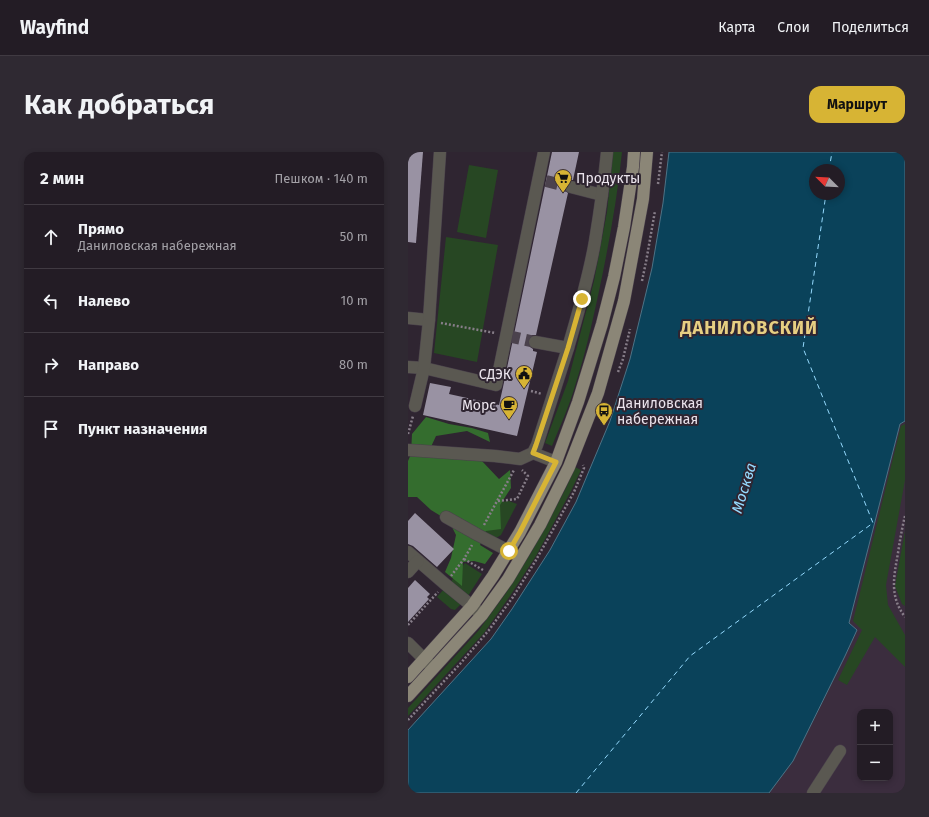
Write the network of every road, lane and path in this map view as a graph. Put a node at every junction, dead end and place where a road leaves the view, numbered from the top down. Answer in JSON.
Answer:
{"nodes":[{"id":1,"x":440,"y":152,"type":"edge"},
{"id":2,"x":544,"y":152,"type":"edge"},
{"id":3,"x":607,"y":152,"type":"edge"},
{"id":4,"x":634,"y":152,"type":"edge"},
{"id":5,"x":647,"y":152,"type":"edge"},
{"id":6,"x":571,"y":187,"type":"tunnel mouth"},
{"id":7,"x":602,"y":194,"type":"junction"},
{"id":8,"x":408,"y":318,"type":"edge"},
{"id":9,"x":429,"y":320,"type":"junction"},
{"id":10,"x":507,"y":336,"type":"junction"},
{"id":11,"x":535,"y":342,"type":"tunnel mouth"},
{"id":12,"x":568,"y":348,"type":"junction"},
{"id":13,"x":408,"y":366,"type":"edge"},
{"id":14,"x":424,"y":368,"type":"junction"},
{"id":15,"x":415,"y":406,"type":"joint"},
{"id":16,"x":408,"y":434,"type":"edge"},
{"id":17,"x":408,"y":450,"type":"edge"},
{"id":18,"x":533,"y":453,"type":"junction"},
{"id":19,"x":556,"y":462,"type":"junction"},
{"id":20,"x":516,"y":466,"type":"dead end"},
{"id":21,"x":497,"y":502,"type":"dead end"},
{"id":22,"x":905,"y":516,"type":"edge"},
{"id":23,"x":446,"y":517,"type":"dead end"},
{"id":24,"x":509,"y":551,"type":"junction"},
{"id":25,"x":408,"y":552,"type":"edge"},
{"id":26,"x":464,"y":559,"type":"dead end"},
{"id":27,"x":418,"y":561,"type":"junction"},
{"id":28,"x":483,"y":570,"type":"dead end"},
{"id":29,"x":408,"y":572,"type":"edge"},
{"id":30,"x":472,"y":606,"type":"junction"},
{"id":31,"x":482,"y":615,"type":"junction"},
{"id":32,"x":905,"y":616,"type":"edge"},
{"id":33,"x":408,"y":644,"type":"edge"},
{"id":34,"x":424,"y":660,"type":"junction"},
{"id":35,"x":434,"y":669,"type":"junction"},
{"id":36,"x":408,"y":677,"type":"edge"},
{"id":37,"x":408,"y":696,"type":"edge"},
{"id":38,"x":840,"y":751,"type":"dead end"},
{"id":39,"x":813,"y":793,"type":"edge"}],
"edges":[{"from":1,"to":9,"type":"lane"},
{"from":2,"to":10,"type":"lane"},
{"from":3,"to":7,"type":"lane"},
{"from":4,"to":19,"type":"main road"},
{"from":5,"to":31,"type":"main road"},
{"from":6,"to":7,"type":"lane"},
{"from":7,"to":12,"type":"lane"},
{"from":8,"to":9,"type":"lane"},
{"from":9,"to":10,"type":"path"},
{"from":9,"to":14,"type":"lane"},
{"from":10,"to":14,"type":"lane"},
{"from":11,"to":12,"type":"lane"},
{"from":12,"to":18,"type":"lane"},
{"from":13,"to":14,"type":"lane"},
{"from":14,"to":15,"type":"lane"},
{"from":15,"to":16,"type":"path"},
{"from":17,"to":18,"type":"lane"},
{"from":18,"to":19,"type":"lane"},
{"from":19,"to":24,"type":"main road"},
{"from":20,"to":21,"type":"path"},
{"from":22,"to":32,"type":"path"},
{"from":23,"to":24,"type":"lane"},
{"from":24,"to":30,"type":"main road"},
{"from":25,"to":27,"type":"lane"},
{"from":26,"to":28,"type":"path"},
{"from":27,"to":29,"type":"lane"},
{"from":27,"to":30,"type":"lane"},
{"from":30,"to":31,"type":"lane"},
{"from":30,"to":34,"type":"main road"},
{"from":31,"to":35,"type":"main road"},
{"from":33,"to":34,"type":"lane"},
{"from":34,"to":35,"type":"lane"},
{"from":34,"to":36,"type":"main road"},
{"from":35,"to":37,"type":"main road"},
{"from":38,"to":39,"type":"lane"}]}
